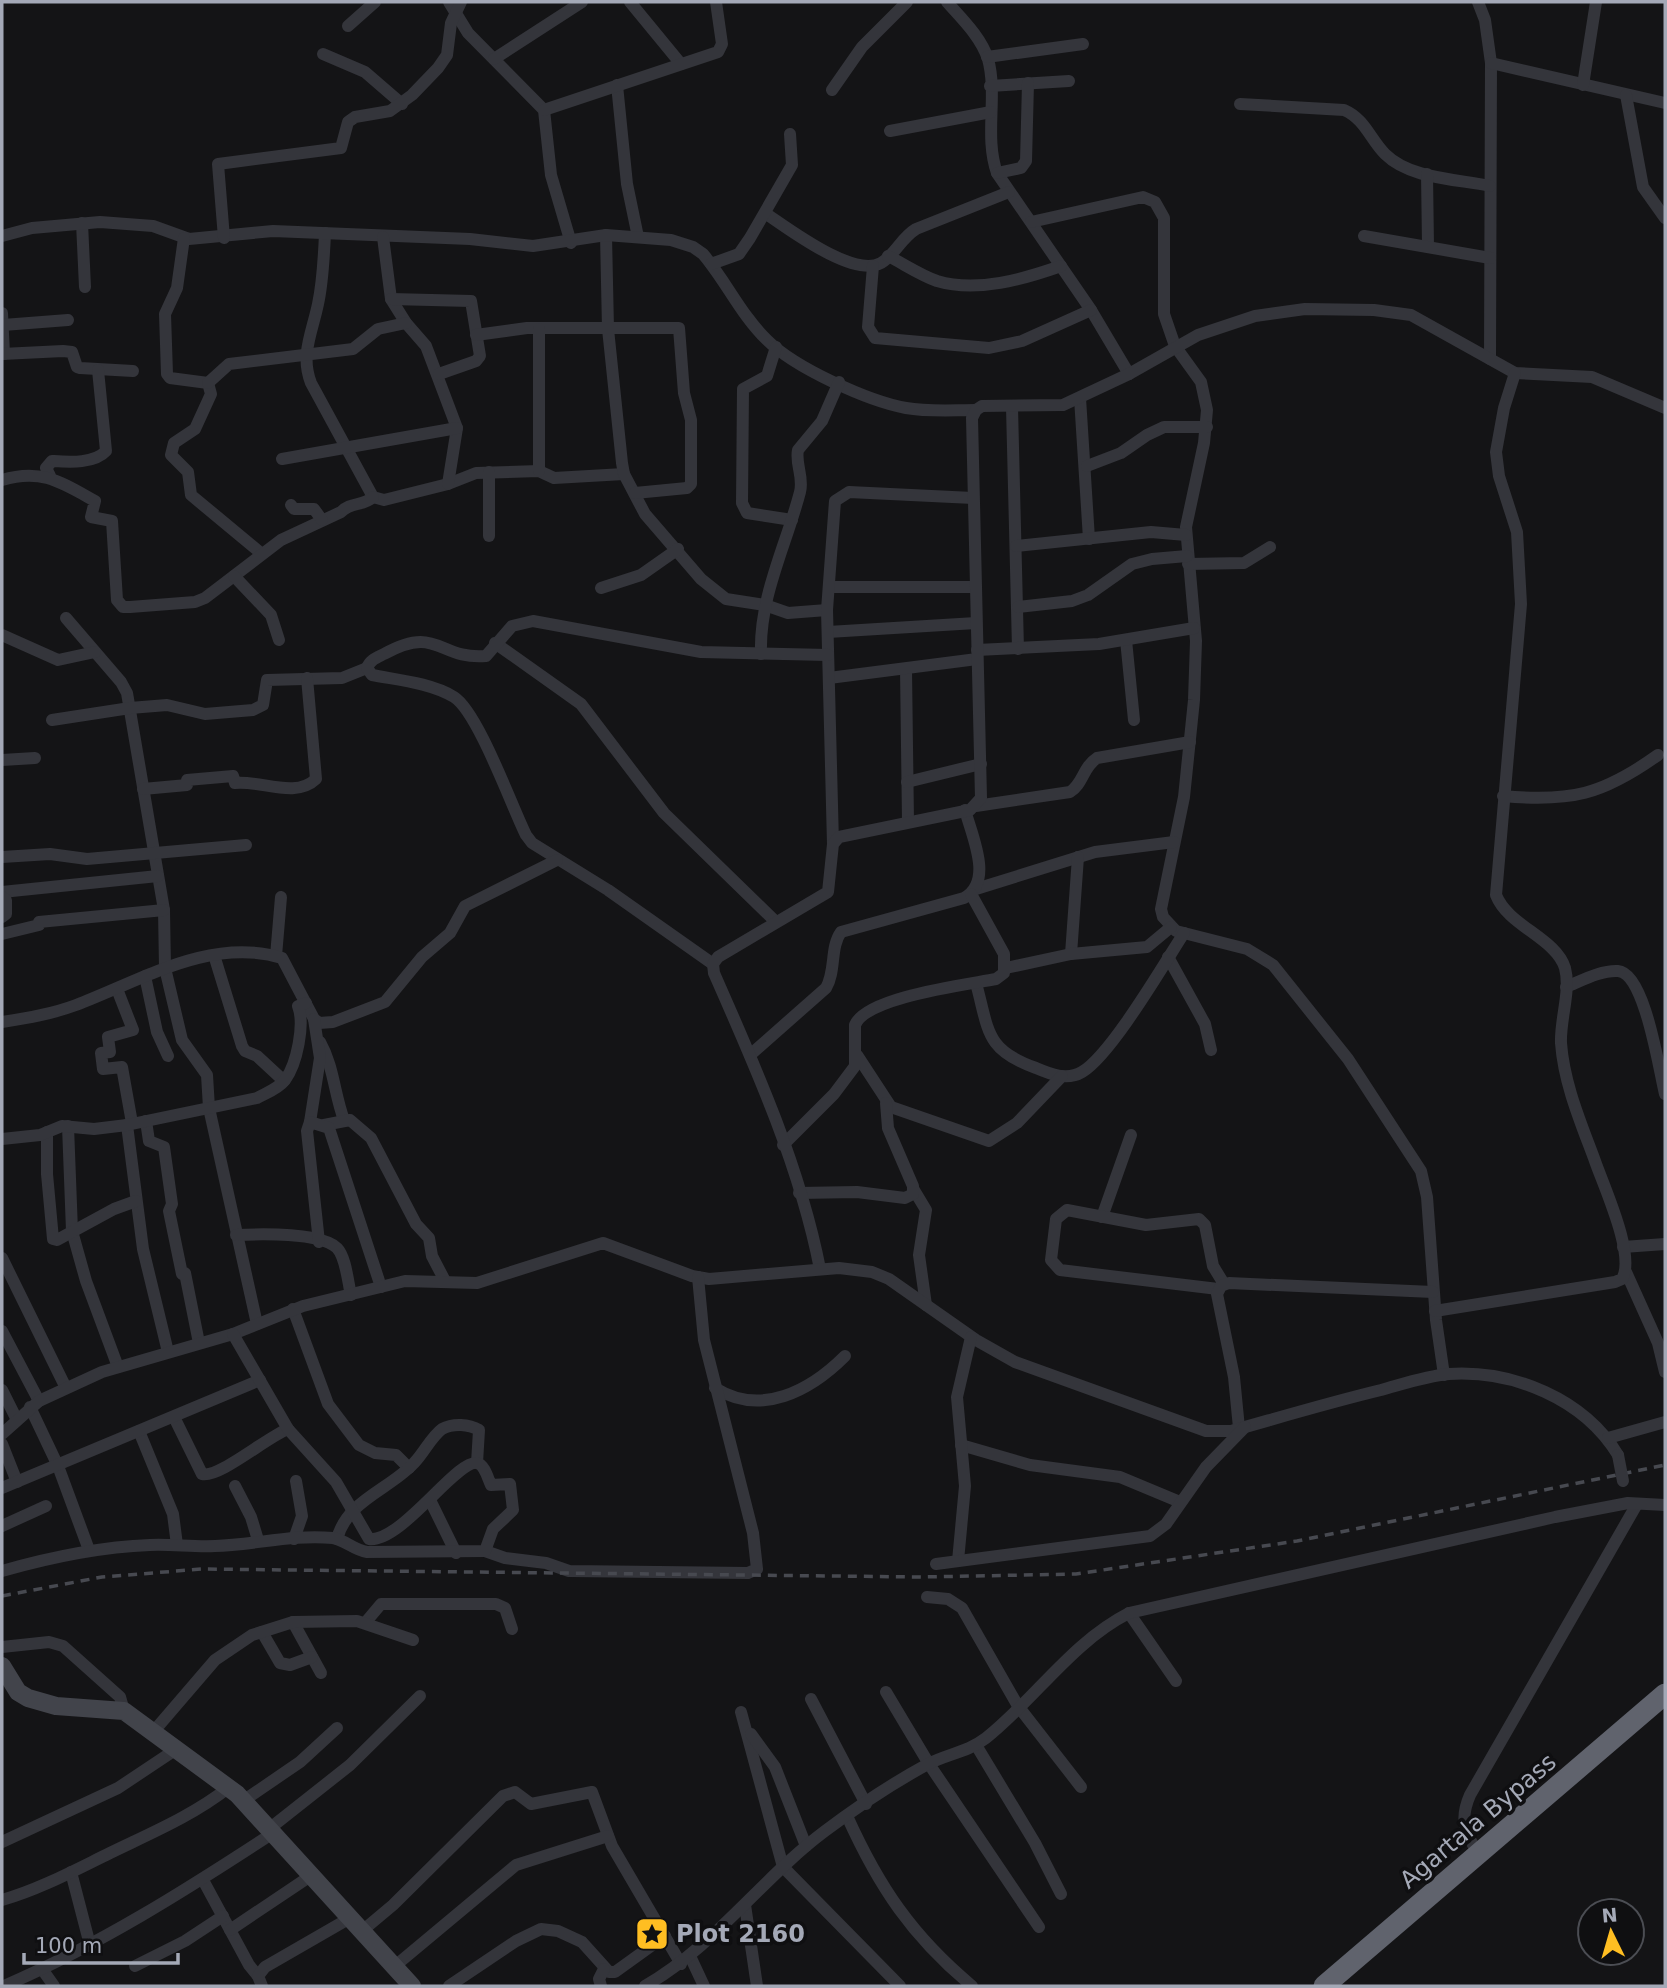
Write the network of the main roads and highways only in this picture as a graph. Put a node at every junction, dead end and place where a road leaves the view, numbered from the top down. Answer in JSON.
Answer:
{"nodes":[{"id":1,"x":2,"y":1666,"type":"edge"},
{"id":2,"x":10,"y":1692,"type":"edge"},
{"id":3,"x":1665,"y":1695,"type":"edge"},
{"id":4,"x":412,"y":1986,"type":"edge"},
{"id":5,"x":1324,"y":1986,"type":"edge"}],
"edges":[{"from":1,"to":2,"type":"main road"},
{"from":2,"to":4,"type":"main road"},
{"from":3,"to":5,"type":"highway","name":"Agartala Bypass"}]}
